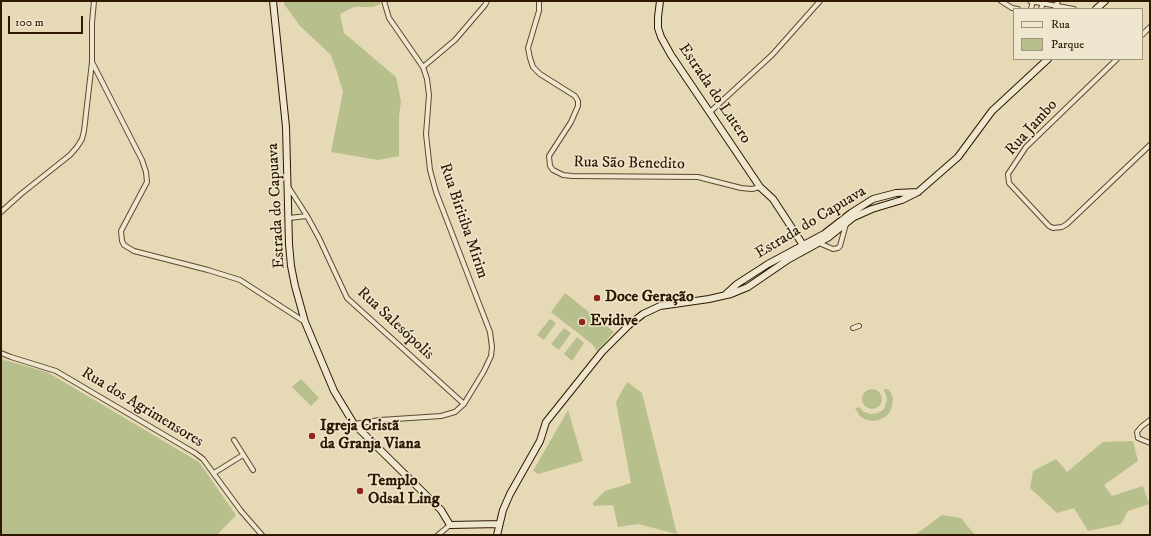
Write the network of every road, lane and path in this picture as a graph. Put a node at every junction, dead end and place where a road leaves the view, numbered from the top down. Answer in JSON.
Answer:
{"nodes":[{"id":1,"x":94,"y":1,"type":"edge"},
{"id":2,"x":273,"y":1,"type":"edge"},
{"id":3,"x":384,"y":1,"type":"edge"},
{"id":4,"x":487,"y":1,"type":"edge"},
{"id":5,"x":539,"y":1,"type":"edge"},
{"id":6,"x":660,"y":1,"type":"edge"},
{"id":7,"x":820,"y":1,"type":"edge"},
{"id":8,"x":1001,"y":1,"type":"edge"},
{"id":9,"x":1030,"y":1,"type":"edge"},
{"id":10,"x":1033,"y":1,"type":"edge"},
{"id":11,"x":1105,"y":1,"type":"edge"},
{"id":12,"x":1043,"y":3,"type":"junction"},
{"id":13,"x":1056,"y":5,"type":"edge"},
{"id":14,"x":1013,"y":8,"type":"edge"},
{"id":15,"x":1041,"y":8,"type":"edge"},
{"id":16,"x":1070,"y":8,"type":"edge"},
{"id":17,"x":1097,"y":8,"type":"edge"},
{"id":18,"x":1047,"y":60,"type":"edge"},
{"id":19,"x":1116,"y":60,"type":"edge"},
{"id":20,"x":92,"y":62,"type":"junction"},
{"id":21,"x":423,"y":67,"type":"junction"},
{"id":22,"x":710,"y":112,"type":"junction"},
{"id":23,"x":1150,"y":145,"type":"edge"},
{"id":24,"x":760,"y":187,"type":"junction"},
{"id":25,"x":289,"y":188,"type":"junction"},
{"id":26,"x":918,"y":192,"type":"junction"},
{"id":27,"x":878,"y":197,"type":"junction"},
{"id":28,"x":881,"y":206,"type":"junction"},
{"id":29,"x":1,"y":212,"type":"edge"},
{"id":30,"x":307,"y":216,"type":"junction"},
{"id":31,"x":289,"y":218,"type":"junction"},
{"id":32,"x":846,"y":224,"type":"junction"},
{"id":33,"x":819,"y":243,"type":"junction"},
{"id":34,"x":801,"y":246,"type":"junction"},
{"id":35,"x":747,"y":278,"type":"junction"},
{"id":36,"x":752,"y":285,"type":"junction"},
{"id":37,"x":725,"y":295,"type":"junction"},
{"id":38,"x":305,"y":322,"type":"junction"},
{"id":39,"x":859,"y":326,"type":"dead end"},
{"id":40,"x":853,"y":328,"type":"dead end"},
{"id":41,"x":1,"y":353,"type":"edge"},
{"id":42,"x":464,"y":404,"type":"junction"},
{"id":43,"x":1150,"y":420,"type":"edge"},
{"id":44,"x":354,"y":424,"type":"junction"},
{"id":45,"x":234,"y":440,"type":"dead end"},
{"id":46,"x":1150,"y":443,"type":"edge"},
{"id":47,"x":243,"y":455,"type":"junction"},
{"id":48,"x":253,"y":470,"type":"dead end"},
{"id":49,"x":214,"y":473,"type":"junction"},
{"id":50,"x":499,"y":524,"type":"junction"},
{"id":51,"x":450,"y":525,"type":"junction"},
{"id":52,"x":262,"y":535,"type":"edge"},
{"id":53,"x":438,"y":535,"type":"edge"},
{"id":54,"x":497,"y":535,"type":"edge"}],
"edges":[{"from":1,"to":20,"type":"street"},
{"from":2,"to":25,"type":"main road","name":"Estrada do Capuava"},
{"from":3,"to":21,"type":"street","name":"Rua Biritiba Mirim"},
{"from":4,"to":21,"type":"street"},
{"from":5,"to":24,"type":"street","name":"Rua São Benedito"},
{"from":6,"to":22,"type":"main road","name":"Estrada do Lutero"},
{"from":7,"to":22,"type":"street"},
{"from":8,"to":14,"type":"street"},
{"from":9,"to":10,"type":"street"},
{"from":10,"to":12,"type":"street"},
{"from":11,"to":17,"type":"main road"},
{"from":12,"to":13,"type":"street"},
{"from":12,"to":15,"type":"street"},
{"from":13,"to":16,"type":"street"},
{"from":18,"to":26,"type":"main road","name":"Estrada do Capuava"},
{"from":19,"to":23,"type":"street","name":"Rua Jambo"},
{"from":20,"to":29,"type":"street"},
{"from":20,"to":38,"type":"street"},
{"from":21,"to":42,"type":"street","name":"Rua Biritiba Mirim"},
{"from":22,"to":24,"type":"main road","name":"Estrada do Lutero"},
{"from":24,"to":34,"type":"main road","name":"Estrada do Lutero"},
{"from":25,"to":30,"type":"street","name":"Rua Salesópolis"},
{"from":25,"to":31,"type":"main road","name":"Estrada do Capuava"},
{"from":26,"to":27,"type":"main road","name":"Estrada do Capuava"},
{"from":26,"to":28,"type":"main road","name":"Estrada do Capuava"},
{"from":27,"to":28,"type":"main road"},
{"from":27,"to":34,"type":"main road","name":"Estrada do Capuava"},
{"from":28,"to":32,"type":"main road","name":"Estrada do Capuava"},
{"from":30,"to":31,"type":"street"},
{"from":30,"to":42,"type":"street","name":"Rua Salesópolis"},
{"from":31,"to":38,"type":"main road","name":"Estrada do Capuava"},
{"from":32,"to":33,"type":"main road","name":"Estrada do Capuava"},
{"from":32,"to":33,"type":"street"},
{"from":33,"to":36,"type":"main road","name":"Estrada do Capuava"},
{"from":34,"to":35,"type":"main road","name":"Estrada do Capuava"},
{"from":35,"to":36,"type":"main road"},
{"from":35,"to":37,"type":"main road","name":"Estrada do Capuava"},
{"from":36,"to":37,"type":"main road","name":"Estrada do Capuava"},
{"from":37,"to":50,"type":"main road","name":"Estrada do Capuava"},
{"from":38,"to":44,"type":"main road","name":"Estrada do Capuava"},
{"from":39,"to":40,"type":"street"},
{"from":41,"to":49,"type":"street","name":"Rua dos Agrimensores"},
{"from":42,"to":44,"type":"street"},
{"from":43,"to":46,"type":"street"},
{"from":44,"to":51,"type":"main road","name":"Estrada do Capuava"},
{"from":45,"to":47,"type":"street"},
{"from":47,"to":48,"type":"street"},
{"from":47,"to":49,"type":"street"},
{"from":49,"to":52,"type":"street","name":"Rua dos Agrimensores"},
{"from":50,"to":51,"type":"main road"},
{"from":50,"to":54,"type":"main road","name":"Estrada do Capuava"},
{"from":51,"to":53,"type":"street"}]}
